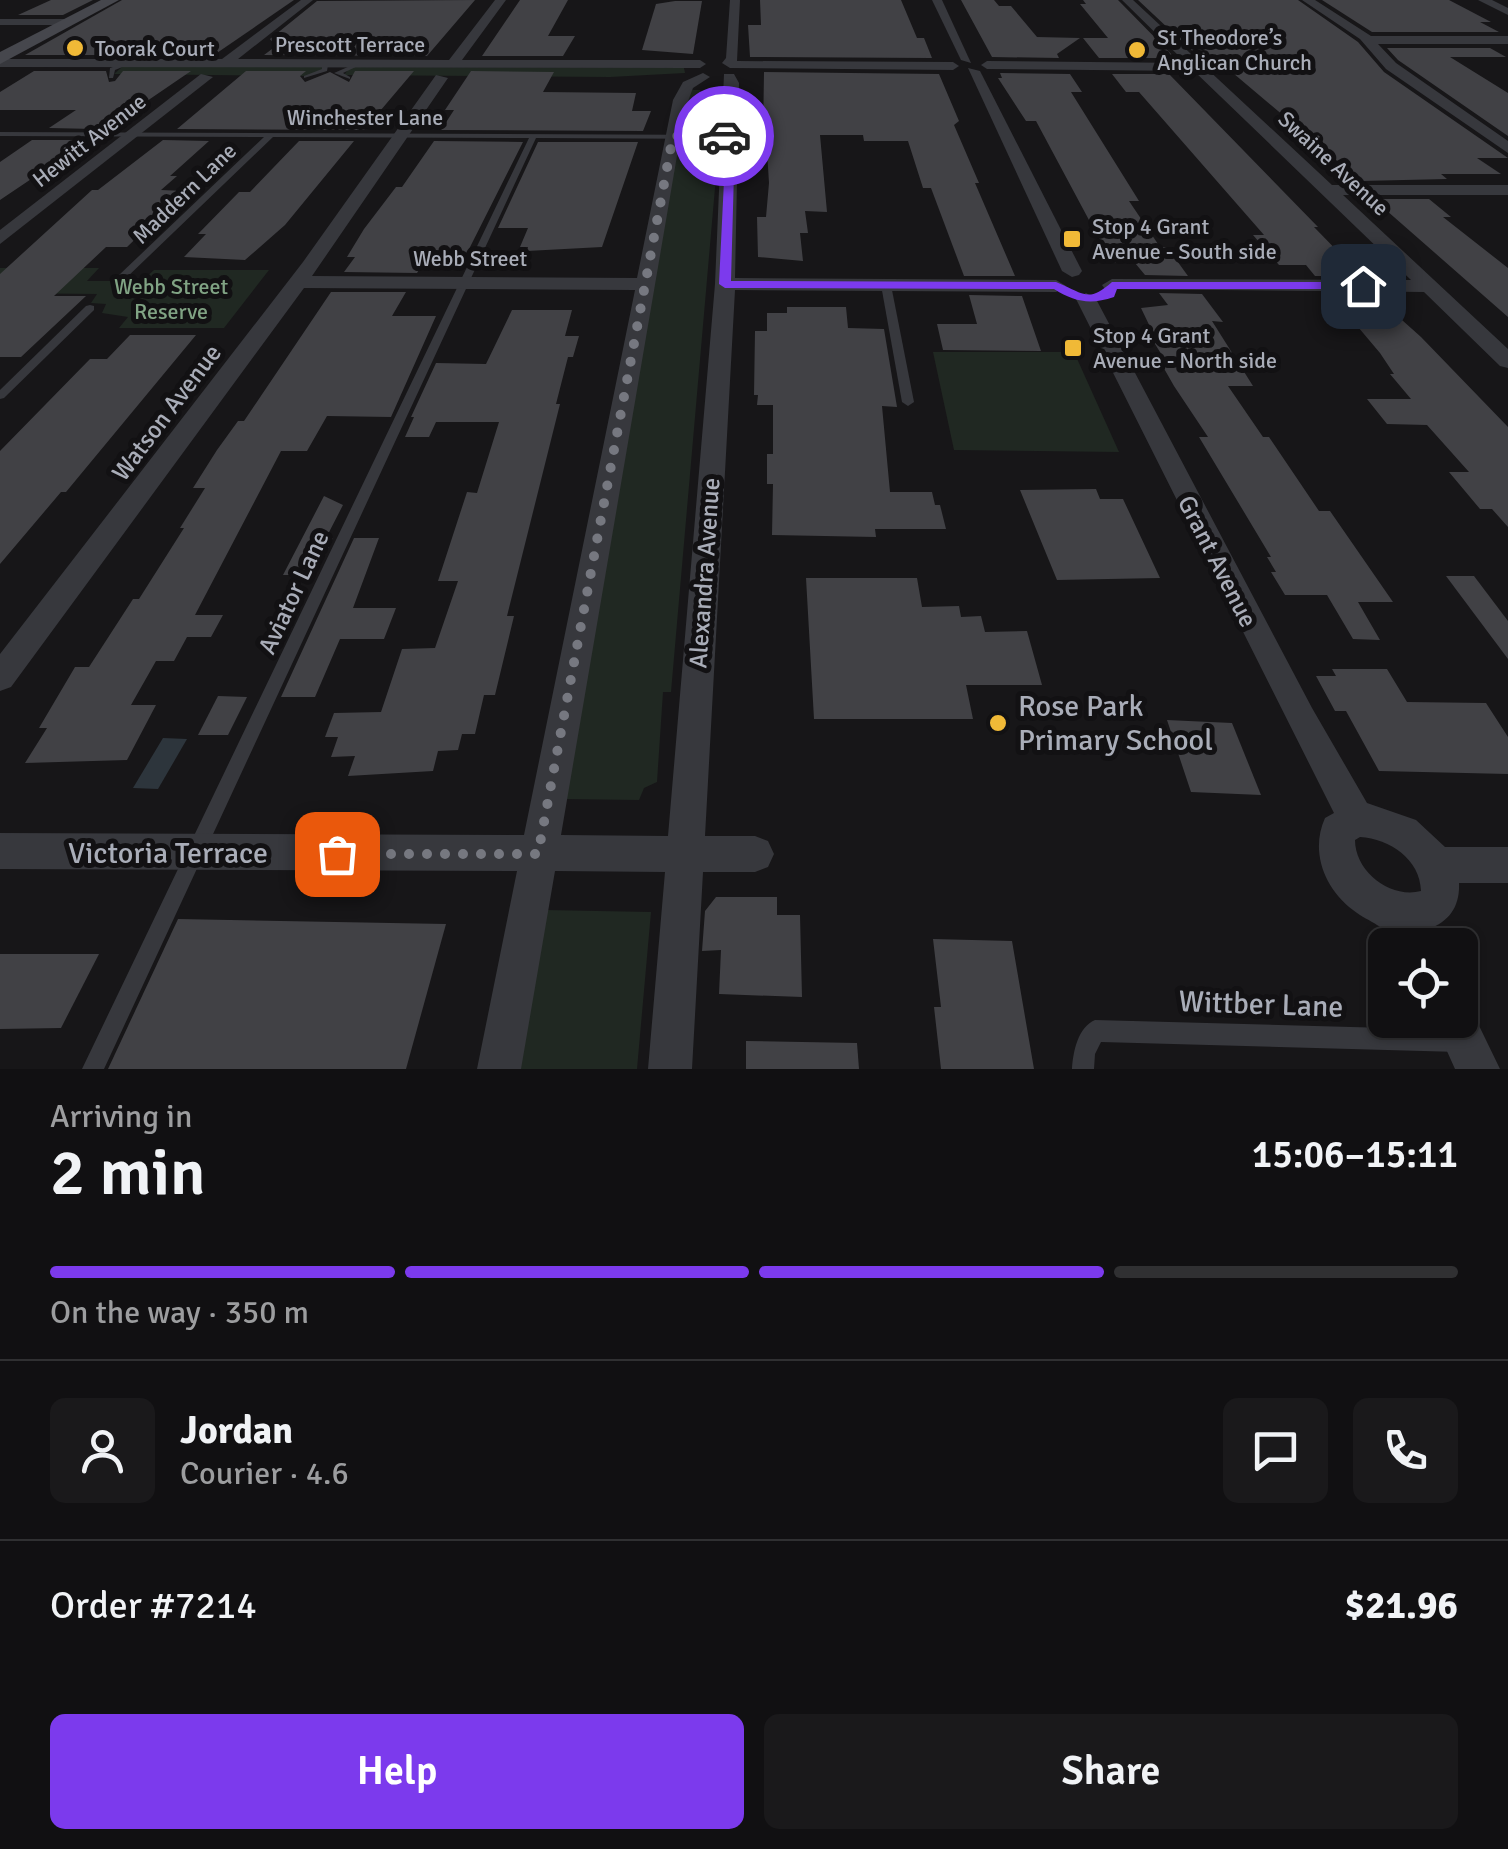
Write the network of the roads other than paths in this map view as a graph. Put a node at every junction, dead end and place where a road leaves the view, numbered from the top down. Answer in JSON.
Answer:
{"nodes":[{"id":1,"x":112,"y":0,"type":"edge"},
{"id":2,"x":308,"y":0,"type":"edge"},
{"id":3,"x":501,"y":0,"type":"edge"},
{"id":4,"x":735,"y":0,"type":"edge"},
{"id":5,"x":937,"y":0,"type":"edge"},
{"id":6,"x":1127,"y":0,"type":"edge"},
{"id":7,"x":1307,"y":0,"type":"edge"},
{"id":8,"x":1483,"y":0,"type":"edge"},
{"id":9,"x":1508,"y":12,"type":"edge"},
{"id":10,"x":0,"y":22,"type":"edge"},
{"id":11,"x":70,"y":22,"type":"junction"},
{"id":12,"x":1366,"y":40,"type":"junction"},
{"id":13,"x":1508,"y":40,"type":"edge"},
{"id":14,"x":0,"y":61,"type":"edge"},
{"id":15,"x":130,"y":62,"type":"junction"},
{"id":16,"x":224,"y":64,"type":"junction"},
{"id":17,"x":317,"y":64,"type":"junction"},
{"id":18,"x":360,"y":64,"type":"junction"},
{"id":19,"x":976,"y":66,"type":"junction"},
{"id":20,"x":1196,"y":66,"type":"junction"},
{"id":21,"x":717,"y":68,"type":"junction"},
{"id":22,"x":446,"y":71,"type":"junction"},
{"id":23,"x":0,"y":76,"type":"edge"},
{"id":24,"x":110,"y":77,"type":"junction"},
{"id":25,"x":206,"y":77,"type":"junction"},
{"id":26,"x":306,"y":78,"type":"junction"},
{"id":27,"x":348,"y":78,"type":"junction"},
{"id":28,"x":0,"y":134,"type":"edge"},
{"id":29,"x":132,"y":134,"type":"junction"},
{"id":30,"x":272,"y":134,"type":"junction"},
{"id":31,"x":400,"y":134,"type":"junction"},
{"id":32,"x":534,"y":136,"type":"junction"},
{"id":33,"x":673,"y":136,"type":"junction"},
{"id":34,"x":730,"y":136,"type":"junction"},
{"id":35,"x":1508,"y":148,"type":"edge"},
{"id":36,"x":1327,"y":190,"type":"junction"},
{"id":37,"x":1508,"y":190,"type":"edge"},
{"id":38,"x":0,"y":239,"type":"edge"},
{"id":39,"x":122,"y":278,"type":"dead end"},
{"id":40,"x":1064,"y":278,"type":"junction"},
{"id":41,"x":298,"y":282,"type":"junction"},
{"id":42,"x":464,"y":282,"type":"junction"},
{"id":43,"x":643,"y":284,"type":"junction"},
{"id":44,"x":725,"y":284,"type":"junction"},
{"id":45,"x":886,"y":285,"type":"junction"},
{"id":46,"x":1112,"y":285,"type":"junction"},
{"id":47,"x":1428,"y":286,"type":"junction"},
{"id":48,"x":1086,"y":299,"type":"junction"},
{"id":49,"x":90,"y":308,"type":"dead end"},
{"id":50,"x":1508,"y":362,"type":"edge"},
{"id":51,"x":0,"y":396,"type":"edge"},
{"id":52,"x":908,"y":402,"type":"dead end"},
{"id":53,"x":0,"y":678,"type":"edge"},
{"id":54,"x":1357,"y":820,"type":"junction"},
{"id":55,"x":0,"y":852,"type":"edge"},
{"id":56,"x":192,"y":854,"type":"junction"},
{"id":57,"x":538,"y":854,"type":"junction"},
{"id":58,"x":684,"y":854,"type":"junction"},
{"id":59,"x":755,"y":854,"type":"dead end"},
{"id":60,"x":1508,"y":865,"type":"edge"},
{"id":61,"x":1436,"y":866,"type":"junction"},
{"id":62,"x":1408,"y":928,"type":"edge"},
{"id":63,"x":1466,"y":1044,"type":"edge"},
{"id":64,"x":93,"y":1069,"type":"edge"},
{"id":65,"x":499,"y":1069,"type":"edge"},
{"id":66,"x":670,"y":1069,"type":"edge"},
{"id":67,"x":1083,"y":1069,"type":"edge"}],
"edges":[{"from":1,"to":11,"type":"main road"},
{"from":2,"to":16,"type":"street"},
{"from":3,"to":22,"type":"street","name":"Watson Avenue"},
{"from":4,"to":21,"type":"street","name":"Alexandra Avenue"},
{"from":5,"to":19,"type":"street"},
{"from":6,"to":20,"type":"street","name":"Swaine Avenue"},
{"from":7,"to":12,"type":"street"},
{"from":8,"to":9,"type":"street"},
{"from":10,"to":11,"type":"street"},
{"from":11,"to":14,"type":"main road"},
{"from":12,"to":13,"type":"street"},
{"from":12,"to":35,"type":"street"},
{"from":14,"to":15,"type":"street","name":"Prescott Terrace"},
{"from":15,"to":16,"type":"street","name":"Prescott Terrace"},
{"from":15,"to":24,"type":"lane"},
{"from":16,"to":17,"type":"street","name":"Prescott Terrace"},
{"from":17,"to":18,"type":"street","name":"Prescott Terrace"},
{"from":17,"to":26,"type":"lane"},
{"from":18,"to":22,"type":"street","name":"Prescott Terrace"},
{"from":18,"to":27,"type":"lane"},
{"from":19,"to":20,"type":"street"},
{"from":19,"to":21,"type":"street","name":"Prescott Terrace"},
{"from":19,"to":40,"type":"street"},
{"from":20,"to":36,"type":"street","name":"Swaine Avenue"},
{"from":21,"to":22,"type":"street","name":"Prescott Terrace"},
{"from":21,"to":22,"type":"street","name":"Prescott Terrace"},
{"from":21,"to":33,"type":"street","name":"Alexandra Avenue"},
{"from":21,"to":34,"type":"street","name":"Alexandra Avenue"},
{"from":22,"to":27,"type":"street","name":"Prescott Terrace"},
{"from":22,"to":31,"type":"street","name":"Watson Avenue"},
{"from":23,"to":24,"type":"street","name":"Prescott Terrace"},
{"from":24,"to":25,"type":"street","name":"Prescott Terrace"},
{"from":25,"to":26,"type":"street","name":"Prescott Terrace"},
{"from":25,"to":29,"type":"street","name":"Hewitt Avenue"},
{"from":26,"to":27,"type":"street","name":"Prescott Terrace"},
{"from":28,"to":29,"type":"lane","name":"Winchester Lane"},
{"from":29,"to":30,"type":"lane","name":"Winchester Lane"},
{"from":29,"to":38,"type":"street","name":"Hewitt Avenue"},
{"from":30,"to":31,"type":"lane","name":"Winchester Lane"},
{"from":30,"to":39,"type":"lane","name":"Maddern Lane"},
{"from":31,"to":32,"type":"lane","name":"Winchester Lane"},
{"from":31,"to":41,"type":"street","name":"Watson Avenue"},
{"from":32,"to":33,"type":"lane","name":"Winchester Lane"},
{"from":32,"to":42,"type":"lane","name":"Aviator Lane"},
{"from":33,"to":34,"type":"lane","name":"Winchester Lane"},
{"from":33,"to":43,"type":"street","name":"Alexandra Avenue"},
{"from":34,"to":44,"type":"street","name":"Alexandra Avenue"},
{"from":36,"to":37,"type":"street"},
{"from":36,"to":47,"type":"street","name":"Swaine Avenue"},
{"from":40,"to":45,"type":"street"},
{"from":40,"to":46,"type":"street"},
{"from":40,"to":48,"type":"street"},
{"from":41,"to":42,"type":"street","name":"Webb Street"},
{"from":41,"to":53,"type":"street","name":"Watson Avenue"},
{"from":42,"to":43,"type":"street","name":"Webb Street"},
{"from":42,"to":56,"type":"lane","name":"Aviator Lane"},
{"from":43,"to":57,"type":"street","name":"Alexandra Avenue"},
{"from":44,"to":45,"type":"street"},
{"from":44,"to":58,"type":"street","name":"Alexandra Avenue"},
{"from":45,"to":52,"type":"lane"},
{"from":46,"to":47,"type":"street"},
{"from":46,"to":48,"type":"street"},
{"from":47,"to":50,"type":"street","name":"Swaine Avenue"},
{"from":48,"to":54,"type":"street","name":"Grant Avenue"},
{"from":49,"to":51,"type":"lane"},
{"from":54,"to":61,"type":"street"},
{"from":54,"to":62,"type":"street"},
{"from":55,"to":56,"type":"street","name":"Victoria Terrace"},
{"from":56,"to":57,"type":"street","name":"Victoria Terrace"},
{"from":56,"to":64,"type":"lane","name":"Aviator Lane"},
{"from":57,"to":58,"type":"street","name":"Victoria Terrace"},
{"from":57,"to":65,"type":"street","name":"Alexandra Avenue"},
{"from":58,"to":59,"type":"street","name":"Victoria Terrace"},
{"from":58,"to":66,"type":"street","name":"Alexandra Avenue"},
{"from":60,"to":61,"type":"street"},
{"from":61,"to":62,"type":"street"},
{"from":63,"to":67,"type":"lane","name":"Wittber Lane"}]}
